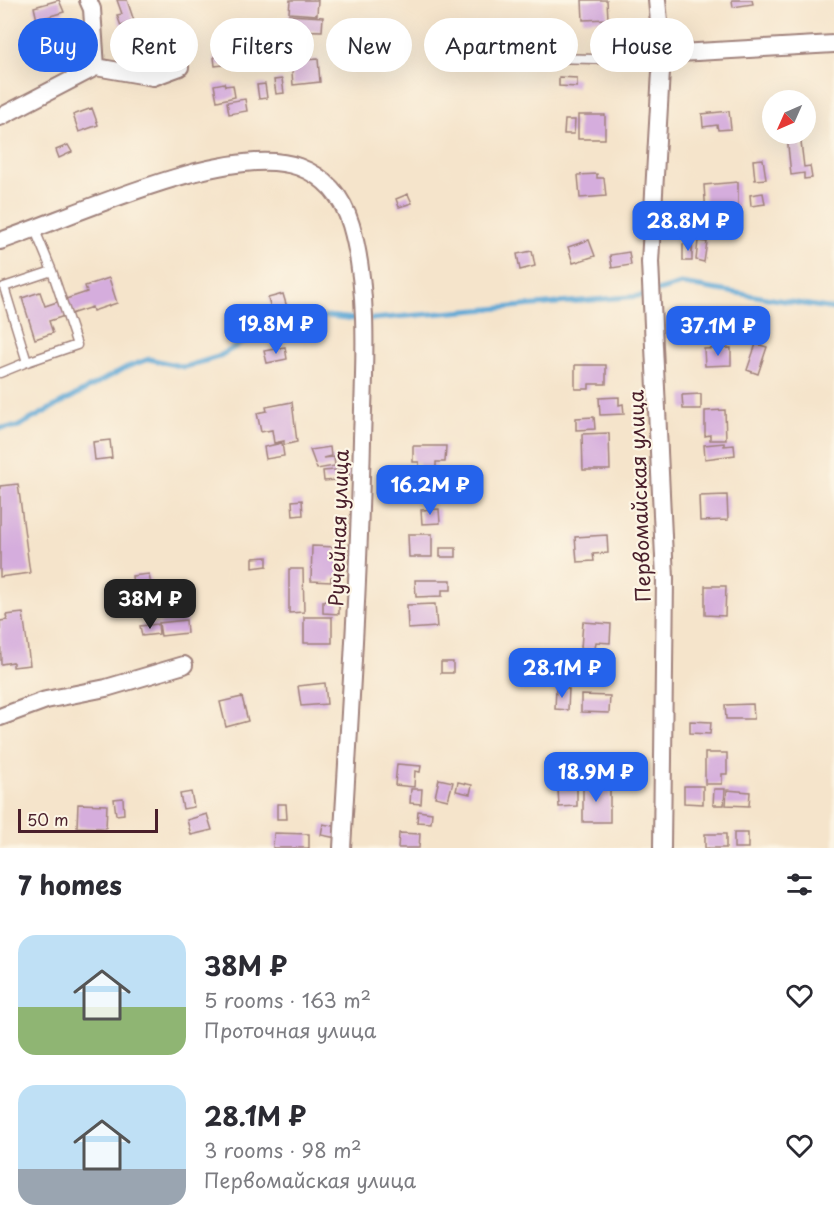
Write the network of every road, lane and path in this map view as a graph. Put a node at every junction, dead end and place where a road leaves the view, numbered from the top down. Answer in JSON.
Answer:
{"nodes":[{"id":1,"x":88,"y":0,"type":"edge"},
{"id":2,"x":657,"y":0,"type":"edge"},
{"id":3,"x":93,"y":18,"type":"edge"},
{"id":4,"x":659,"y":18,"type":"edge"},
{"id":5,"x":834,"y":44,"type":"edge"},
{"id":6,"x":694,"y":52,"type":"edge"},
{"id":7,"x":86,"y":72,"type":"edge"},
{"id":8,"x":124,"y":72,"type":"edge"},
{"id":9,"x":166,"y":72,"type":"edge"},
{"id":10,"x":661,"y":72,"type":"edge"},
{"id":11,"x":0,"y":117,"type":"edge"},
{"id":12,"x":34,"y":230,"type":"junction"},
{"id":13,"x":0,"y":241,"type":"edge"},
{"id":14,"x":52,"y":271,"type":"junction"},
{"id":15,"x":27,"y":362,"type":"junction"},
{"id":16,"x":0,"y":373,"type":"edge"},
{"id":17,"x":184,"y":665,"type":"dead end"},
{"id":18,"x":0,"y":717,"type":"edge"},
{"id":19,"x":342,"y":848,"type":"edge"},
{"id":20,"x":662,"y":848,"type":"edge"}],
"edges":[{"from":1,"to":3,"type":"street"},
{"from":2,"to":4,"type":"street","name":"Первомайская улица"},
{"from":5,"to":6,"type":"street"},
{"from":7,"to":11,"type":"street"},
{"from":8,"to":9,"type":"street"},
{"from":10,"to":20,"type":"street","name":"Первомайская улица"},
{"from":12,"to":13,"type":"street","name":"Ручейная улица"},
{"from":12,"to":14,"type":"lane"},
{"from":12,"to":19,"type":"street","name":"Ручейная улица"},
{"from":14,"to":15,"type":"lane"},
{"from":14,"to":15,"type":"lane"},
{"from":15,"to":16,"type":"lane"},
{"from":17,"to":18,"type":"street"}]}
